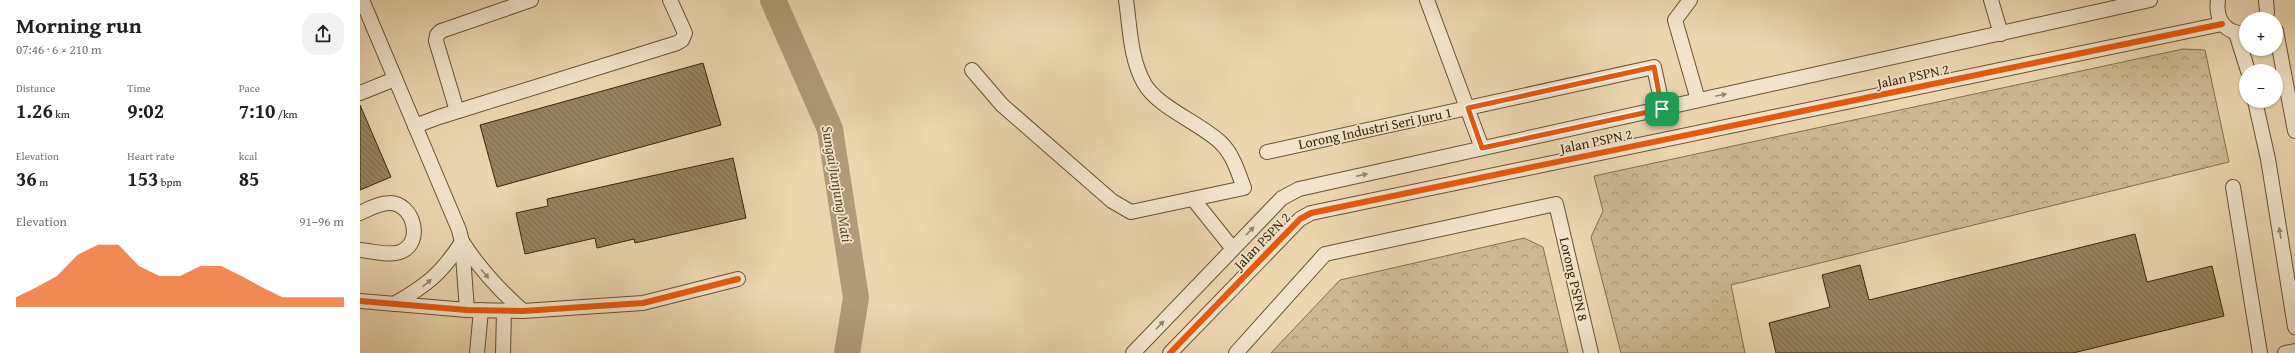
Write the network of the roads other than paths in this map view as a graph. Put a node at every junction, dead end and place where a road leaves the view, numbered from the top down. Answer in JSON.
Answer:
{"nodes":[{"id":1,"x":362,"y":0,"type":"edge"},
{"id":2,"x":531,"y":0,"type":"edge"},
{"id":3,"x":670,"y":0,"type":"edge"},
{"id":4,"x":1126,"y":0,"type":"edge"},
{"id":5,"x":1427,"y":0,"type":"edge"},
{"id":6,"x":1690,"y":0,"type":"edge"},
{"id":7,"x":1991,"y":0,"type":"edge"},
{"id":8,"x":2150,"y":0,"type":"edge"},
{"id":9,"x":2218,"y":0,"type":"edge"},
{"id":10,"x":2266,"y":2,"type":"edge"},
{"id":11,"x":2265,"y":12,"type":"edge"},
{"id":12,"x":2270,"y":12,"type":"edge"},
{"id":13,"x":2222,"y":24,"type":"junction"},
{"id":14,"x":2239,"y":32,"type":"edge"},
{"id":15,"x":2001,"y":34,"type":"junction"},
{"id":16,"x":2281,"y":56,"type":"edge"},
{"id":17,"x":972,"y":70,"type":"dead end"},
{"id":18,"x":395,"y":79,"type":"junction"},
{"id":19,"x":360,"y":93,"type":"edge"},
{"id":20,"x":1698,"y":100,"type":"junction"},
{"id":21,"x":1468,"y":108,"type":"junction"},
{"id":22,"x":2257,"y":108,"type":"edge"},
{"id":23,"x":1662,"y":109,"type":"junction"},
{"id":24,"x":457,"y":111,"type":"junction"},
{"id":25,"x":415,"y":126,"type":"junction"},
{"id":26,"x":2295,"y":131,"type":"edge"},
{"id":27,"x":1482,"y":148,"type":"junction"},
{"id":28,"x":1267,"y":152,"type":"dead end"},
{"id":29,"x":2233,"y":188,"type":"dead end"},
{"id":30,"x":1193,"y":198,"type":"junction"},
{"id":31,"x":360,"y":213,"type":"edge"},
{"id":32,"x":462,"y":242,"type":"junction"},
{"id":33,"x":1233,"y":249,"type":"junction"},
{"id":34,"x":360,"y":250,"type":"edge"},
{"id":35,"x":738,"y":279,"type":"dead end"},
{"id":36,"x":360,"y":301,"type":"edge"},
{"id":37,"x":394,"y":304,"type":"junction"},
{"id":38,"x":474,"y":310,"type":"junction"},
{"id":39,"x":504,"y":311,"type":"junction"},
{"id":40,"x":523,"y":311,"type":"junction"},
{"id":41,"x":2295,"y":327,"type":"edge"},
{"id":42,"x":2295,"y":351,"type":"edge"},
{"id":43,"x":478,"y":353,"type":"edge"},
{"id":44,"x":503,"y":353,"type":"edge"},
{"id":45,"x":1133,"y":353,"type":"edge"},
{"id":46,"x":1170,"y":353,"type":"edge"},
{"id":47,"x":1236,"y":353,"type":"edge"},
{"id":48,"x":1591,"y":353,"type":"edge"},
{"id":49,"x":2260,"y":353,"type":"edge"},
{"id":50,"x":2285,"y":353,"type":"edge"}],
"edges":[{"from":1,"to":18,"type":"street"},
{"from":2,"to":24,"type":"street"},
{"from":3,"to":24,"type":"street"},
{"from":4,"to":30,"type":"street"},
{"from":5,"to":21,"type":"street"},
{"from":6,"to":20,"type":"street"},
{"from":7,"to":15,"type":"street"},
{"from":8,"to":15,"type":"street","name":"Jalan PSPN 2"},
{"from":9,"to":13,"type":"street"},
{"from":10,"to":11,"type":"street"},
{"from":10,"to":12,"type":"street"},
{"from":13,"to":14,"type":"street"},
{"from":13,"to":46,"type":"street","name":"Jalan PSPN 2"},
{"from":20,"to":15,"type":"street","name":"Jalan PSPN 2","one_way":true},
{"from":16,"to":26,"type":"street"},
{"from":17,"to":30,"type":"street"},
{"from":18,"to":19,"type":"street"},
{"from":18,"to":25,"type":"street"},
{"from":20,"to":23,"type":"street","name":"Jalan PSPN 2"},
{"from":21,"to":23,"type":"street","name":"Lorong Industri Seri Juru 1"},
{"from":21,"to":27,"type":"street"},
{"from":21,"to":28,"type":"street","name":"Lorong Industri Seri Juru 1"},
{"from":41,"to":22,"type":"street","one_way":true},
{"from":23,"to":27,"type":"street","name":"Jalan PSPN 2"},
{"from":24,"to":25,"type":"street"},
{"from":25,"to":32,"type":"street"},
{"from":33,"to":27,"type":"street","name":"Jalan PSPN 2","one_way":true},
{"from":29,"to":49,"type":"street"},
{"from":30,"to":33,"type":"street"},
{"from":31,"to":34,"type":"street"},
{"from":37,"to":32,"type":"street","one_way":true},
{"from":32,"to":38,"type":"street"},
{"from":32,"to":40,"type":"street","one_way":true},
{"from":45,"to":33,"type":"street","name":"Jalan PSPN 2","one_way":true},
{"from":35,"to":40,"type":"street"},
{"from":36,"to":37,"type":"street"},
{"from":37,"to":38,"type":"street"},
{"from":38,"to":39,"type":"street"},
{"from":38,"to":43,"type":"street"},
{"from":39,"to":40,"type":"street"},
{"from":39,"to":44,"type":"street"},
{"from":42,"to":50,"type":"street"},
{"from":47,"to":48,"type":"street","name":"Lorong PSPN 8"}]}
